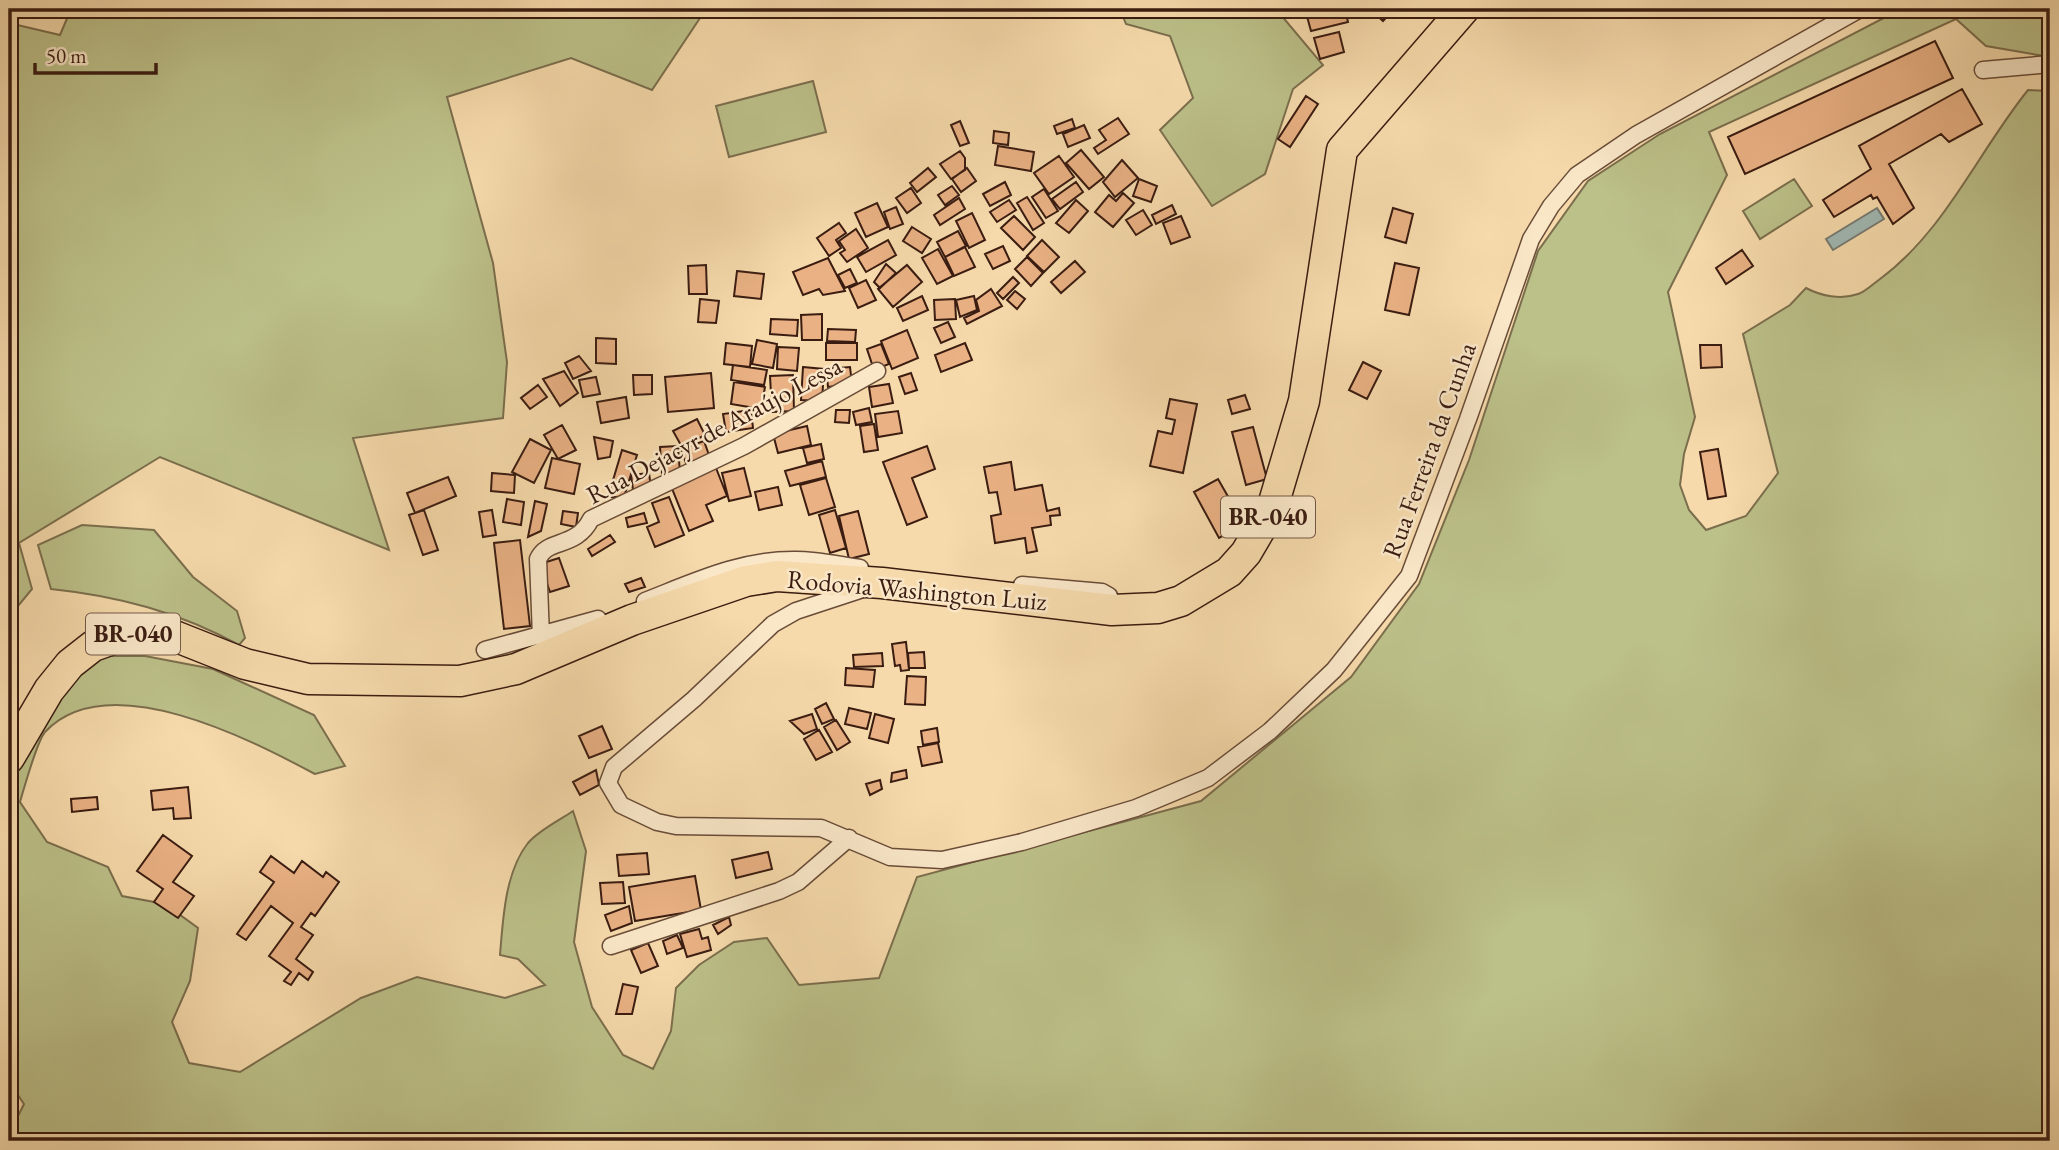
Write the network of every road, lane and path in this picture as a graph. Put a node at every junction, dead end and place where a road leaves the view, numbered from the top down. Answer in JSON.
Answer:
{"nodes":[{"id":1,"x":1464,"y":9,"type":"edge"},
{"id":2,"x":1860,"y":9,"type":"edge"},
{"id":3,"x":2050,"y":64,"type":"edge"},
{"id":4,"x":1983,"y":70,"type":"dead end"},
{"id":5,"x":877,"y":371,"type":"dead end"},
{"id":6,"x":883,"y":583,"type":"junction"},
{"id":7,"x":993,"y":589,"type":"junction"},
{"id":8,"x":588,"y":632,"type":"junction"},
{"id":9,"x":541,"y":637,"type":"junction"},
{"id":10,"x":485,"y":650,"type":"dead end"},
{"id":11,"x":9,"y":758,"type":"edge"},
{"id":12,"x":849,"y":838,"type":"junction"},
{"id":13,"x":611,"y":946,"type":"dead end"}],
"edges":[{"from":1,"to":7,"type":"highway","name":"Rodovia Washington Luiz","number":"BR-040"},
{"from":2,"to":12,"type":"street","name":"Rua Ferreira da Cunha"},
{"from":3,"to":4,"type":"street"},
{"from":5,"to":9,"type":"street","name":"Rua Dejacyr de Araújo Lessa"},
{"from":6,"to":7,"type":"highway","name":"Rodovia Washington Luiz","number":"BR-040"},
{"from":6,"to":8,"type":"highway","name":"Rodovia Washington Luiz","number":"BR-040"},
{"from":6,"to":12,"type":"street","name":"Rua Ferreira da Cunha"},
{"from":7,"to":8,"type":"street"},
{"from":8,"to":9,"type":"street"},
{"from":8,"to":11,"type":"highway","name":"Rodovia Washington Luiz","number":"BR-040"},
{"from":9,"to":10,"type":"street"},
{"from":12,"to":13,"type":"street"}]}
